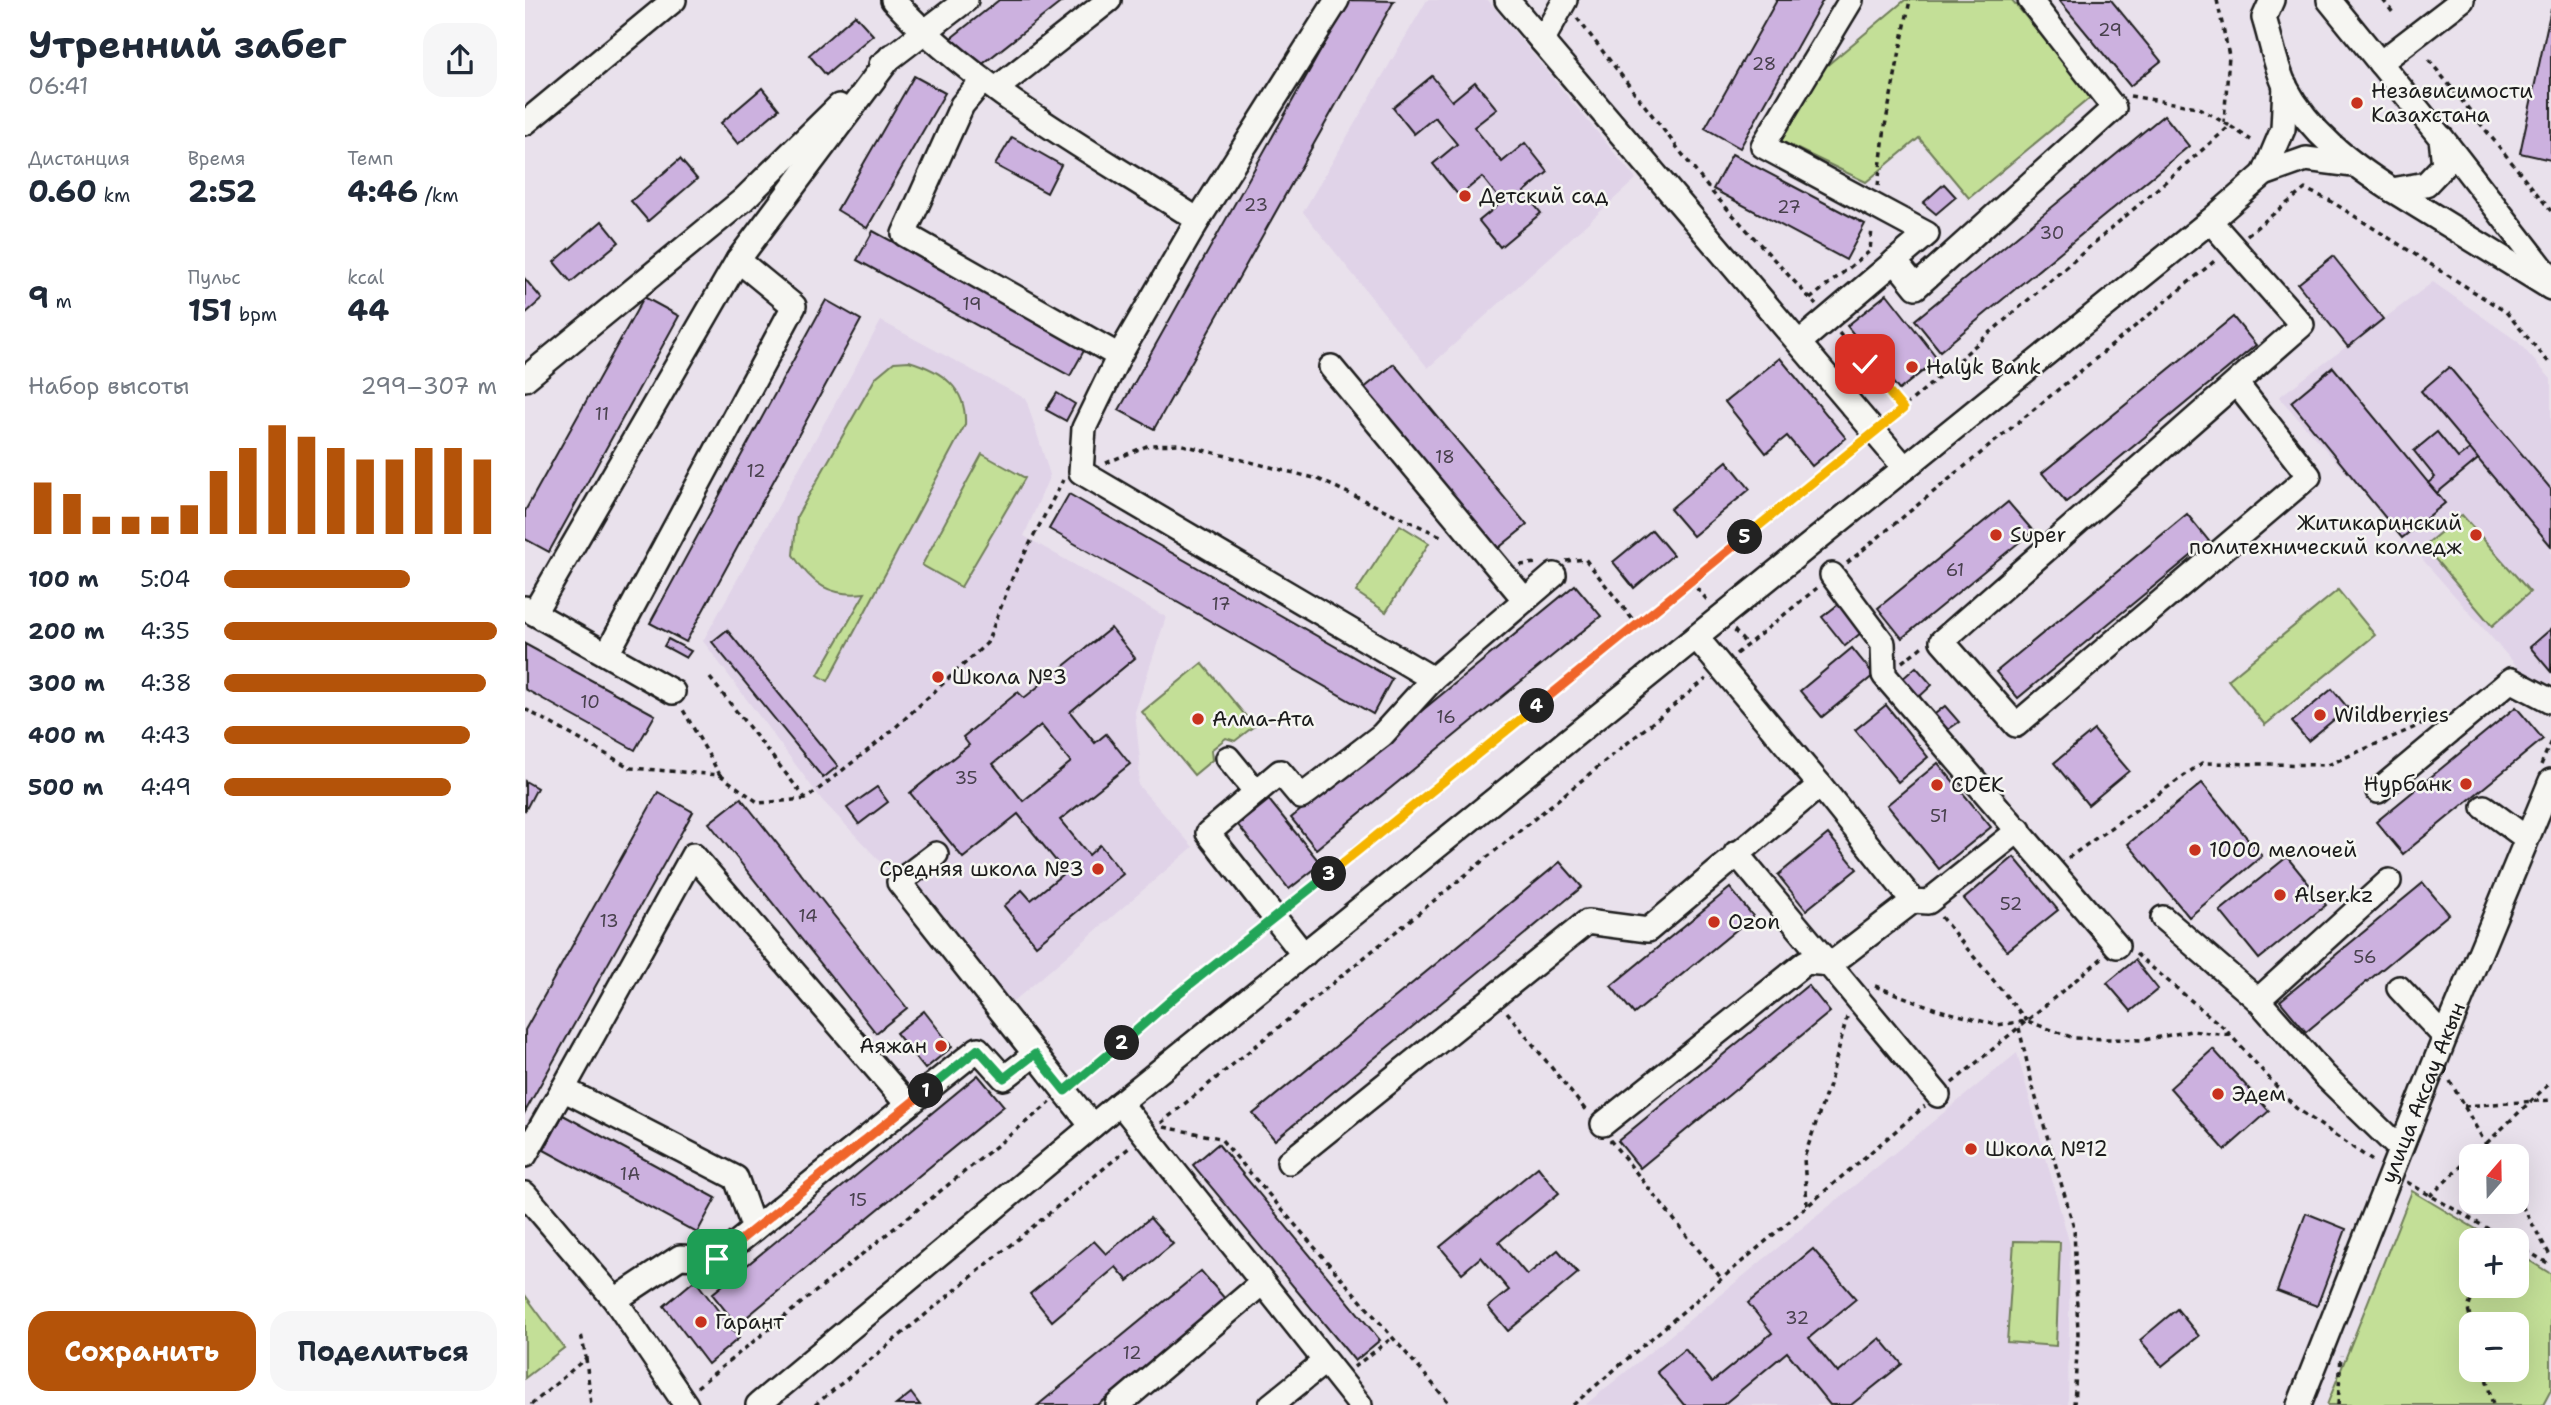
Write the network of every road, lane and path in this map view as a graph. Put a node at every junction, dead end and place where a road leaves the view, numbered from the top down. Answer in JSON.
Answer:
{"nodes":[{"id":1,"x":674,"y":0,"type":"edge"},
{"id":2,"x":893,"y":0,"type":"edge"},
{"id":3,"x":966,"y":0,"type":"edge"},
{"id":4,"x":1109,"y":0,"type":"edge"},
{"id":5,"x":1337,"y":0,"type":"edge"},
{"id":6,"x":1507,"y":0,"type":"edge"},
{"id":7,"x":1851,"y":0,"type":"edge"},
{"id":8,"x":1910,"y":0,"type":"edge"},
{"id":9,"x":2030,"y":0,"type":"edge"},
{"id":10,"x":2217,"y":0,"type":"edge"},
{"id":11,"x":2329,"y":0,"type":"edge"},
{"id":12,"x":2383,"y":0,"type":"edge"},
{"id":13,"x":2462,"y":0,"type":"edge"},
{"id":14,"x":1565,"y":1,"type":"edge"},
{"id":15,"x":2264,"y":6,"type":"edge"},
{"id":16,"x":2394,"y":14,"type":"dead end"},
{"id":17,"x":922,"y":32,"type":"junction"},
{"id":18,"x":1542,"y":41,"type":"junction"},
{"id":19,"x":891,"y":56,"type":"junction"},
{"id":20,"x":2429,"y":60,"type":"dead end"},
{"id":21,"x":2380,"y":63,"type":"junction"},
{"id":22,"x":990,"y":84,"type":"junction"},
{"id":23,"x":2285,"y":85,"type":"junction"},
{"id":24,"x":2128,"y":96,"type":"dead end"},
{"id":25,"x":2224,"y":122,"type":"junction"},
{"id":26,"x":525,"y":123,"type":"edge"},
{"id":27,"x":2230,"y":126,"type":"junction"},
{"id":28,"x":2441,"y":138,"type":"junction"},
{"id":29,"x":2251,"y":140,"type":"dead end"},
{"id":30,"x":2353,"y":165,"type":"junction"},
{"id":31,"x":2264,"y":174,"type":"junction"},
{"id":32,"x":2392,"y":191,"type":"junction"},
{"id":33,"x":1875,"y":206,"type":"junction"},
{"id":34,"x":2551,"y":211,"type":"edge"},
{"id":35,"x":1198,"y":220,"type":"junction"},
{"id":36,"x":2210,"y":221,"type":"junction"},
{"id":37,"x":739,"y":260,"type":"junction"},
{"id":38,"x":1895,"y":261,"type":"junction"},
{"id":39,"x":2551,"y":279,"type":"edge"},
{"id":40,"x":2551,"y":288,"type":"edge"},
{"id":41,"x":1810,"y":299,"type":"junction"},
{"id":42,"x":1827,"y":319,"type":"junction"},
{"id":43,"x":1800,"y":342,"type":"junction"},
{"id":44,"x":1119,"y":356,"type":"junction"},
{"id":45,"x":1331,"y":367,"type":"dead end"},
{"id":46,"x":525,"y":379,"type":"edge"},
{"id":47,"x":2237,"y":383,"type":"junction"},
{"id":48,"x":1903,"y":409,"type":"junction"},
{"id":49,"x":1875,"y":431,"type":"junction"},
{"id":50,"x":1905,"y":468,"type":"junction"},
{"id":51,"x":1081,"y":472,"type":"junction"},
{"id":52,"x":1451,"y":544,"type":"dead end"},
{"id":53,"x":1554,"y":566,"type":"junction"},
{"id":54,"x":1498,"y":567,"type":"junction"},
{"id":55,"x":1832,"y":575,"type":"dead end"},
{"id":56,"x":1525,"y":600,"type":"junction"},
{"id":57,"x":529,"y":611,"type":"edge"},
{"id":58,"x":1637,"y":625,"type":"junction"},
{"id":59,"x":1696,"y":637,"type":"junction"},
{"id":60,"x":1942,"y":641,"type":"junction"},
{"id":61,"x":607,"y":654,"type":"junction"},
{"id":62,"x":1884,"y":675,"type":"junction"},
{"id":63,"x":711,"y":678,"type":"dead end"},
{"id":64,"x":1433,"y":679,"type":"junction"},
{"id":65,"x":673,"y":692,"type":"joint"},
{"id":66,"x":2551,"y":701,"type":"edge"},
{"id":67,"x":525,"y":709,"type":"edge"},
{"id":68,"x":2433,"y":719,"type":"dead end"},
{"id":69,"x":1228,"y":758,"type":"dead end"},
{"id":70,"x":720,"y":775,"type":"junction"},
{"id":71,"x":2551,"y":780,"type":"edge"},
{"id":72,"x":1820,"y":785,"type":"junction"},
{"id":73,"x":2378,"y":791,"type":"dead end"},
{"id":74,"x":1255,"y":792,"type":"junction"},
{"id":75,"x":806,"y":799,"type":"junction"},
{"id":76,"x":2483,"y":807,"type":"dead end"},
{"id":77,"x":2019,"y":830,"type":"junction"},
{"id":78,"x":2526,"y":838,"type":"junction"},
{"id":79,"x":936,"y":853,"type":"dead end"},
{"id":80,"x":1736,"y":853,"type":"junction"},
{"id":81,"x":2052,"y":869,"type":"junction"},
{"id":82,"x":2389,"y":881,"type":"dead end"},
{"id":83,"x":1921,"y":901,"type":"junction"},
{"id":84,"x":1274,"y":917,"type":"junction"},
{"id":85,"x":2163,"y":918,"type":"dead end"},
{"id":86,"x":2117,"y":946,"type":"junction"},
{"id":87,"x":1304,"y":955,"type":"junction"},
{"id":88,"x":1831,"y":964,"type":"junction"},
{"id":89,"x":1854,"y":981,"type":"junction"},
{"id":90,"x":2399,"y":988,"type":"dead end"},
{"id":91,"x":2258,"y":1000,"type":"junction"},
{"id":92,"x":2027,"y":1021,"type":"junction"},
{"id":93,"x":2019,"y":1028,"type":"junction"},
{"id":94,"x":2230,"y":1035,"type":"junction"},
{"id":95,"x":2445,"y":1037,"type":"junction"},
{"id":96,"x":1035,"y":1054,"type":"junction"},
{"id":97,"x":2449,"y":1079,"type":"dead end"},
{"id":98,"x":2551,"y":1082,"type":"edge"},
{"id":99,"x":563,"y":1089,"type":"junction"},
{"id":100,"x":1065,"y":1091,"type":"junction"},
{"id":101,"x":1938,"y":1095,"type":"junction"},
{"id":102,"x":2551,"y":1100,"type":"edge"},
{"id":103,"x":1120,"y":1103,"type":"junction"},
{"id":104,"x":2528,"y":1103,"type":"junction"},
{"id":105,"x":908,"y":1105,"type":"junction"},
{"id":106,"x":2464,"y":1106,"type":"junction"},
{"id":107,"x":1167,"y":1118,"type":"dead end"},
{"id":108,"x":1602,"y":1124,"type":"dead end"},
{"id":109,"x":1092,"y":1126,"type":"junction"},
{"id":110,"x":1156,"y":1132,"type":"junction"},
{"id":111,"x":2486,"y":1144,"type":"joint"},
{"id":112,"x":2400,"y":1149,"type":"junction"},
{"id":113,"x":525,"y":1156,"type":"edge"},
{"id":114,"x":1289,"y":1163,"type":"dead end"},
{"id":115,"x":2459,"y":1169,"type":"edge"},
{"id":116,"x":2391,"y":1172,"type":"junction"},
{"id":117,"x":525,"y":1194,"type":"edge"},
{"id":118,"x":2431,"y":1196,"type":"junction"},
{"id":119,"x":1807,"y":1205,"type":"junction"},
{"id":120,"x":2527,"y":1214,"type":"edge"},
{"id":121,"x":2486,"y":1228,"type":"edge"},
{"id":122,"x":754,"y":1229,"type":"junction"},
{"id":123,"x":2529,"y":1252,"type":"edge"},
{"id":124,"x":2551,"y":1257,"type":"edge"},
{"id":125,"x":2551,"y":1265,"type":"edge"},
{"id":126,"x":1262,"y":1283,"type":"junction"},
{"id":127,"x":615,"y":1300,"type":"junction"},
{"id":128,"x":581,"y":1334,"type":"dead end"},
{"id":129,"x":1392,"y":1337,"type":"junction"},
{"id":130,"x":586,"y":1358,"type":"junction"},
{"id":131,"x":1331,"y":1370,"type":"junction"},
{"id":132,"x":2487,"y":1382,"type":"edge"},
{"id":133,"x":684,"y":1402,"type":"edge"},
{"id":134,"x":531,"y":1405,"type":"edge"},
{"id":135,"x":591,"y":1405,"type":"edge"},
{"id":136,"x":758,"y":1405,"type":"edge"},
{"id":137,"x":815,"y":1405,"type":"edge"},
{"id":138,"x":1118,"y":1405,"type":"edge"},
{"id":139,"x":1271,"y":1405,"type":"edge"},
{"id":140,"x":1360,"y":1405,"type":"edge"},
{"id":141,"x":1451,"y":1405,"type":"edge"},
{"id":142,"x":1573,"y":1405,"type":"edge"},
{"id":143,"x":2074,"y":1405,"type":"edge"},
{"id":144,"x":2299,"y":1405,"type":"edge"},
{"id":145,"x":2493,"y":1405,"type":"edge"}],
"edges":[{"from":1,"to":26,"type":"street"},
{"from":2,"to":17,"type":"street"},
{"from":3,"to":17,"type":"street"},
{"from":4,"to":22,"type":"street"},
{"from":5,"to":35,"type":"street"},
{"from":6,"to":18,"type":"street"},
{"from":7,"to":33,"type":"street"},
{"from":8,"to":33,"type":"path"},
{"from":9,"to":38,"type":"street"},
{"from":10,"to":25,"type":"path"},
{"from":11,"to":21,"type":"street"},
{"from":12,"to":16,"type":"path"},
{"from":13,"to":21,"type":"street"},
{"from":14,"to":18,"type":"street"},
{"from":14,"to":41,"type":"path"},
{"from":15,"to":23,"type":"street"},
{"from":17,"to":19,"type":"street"},
{"from":17,"to":22,"type":"street"},
{"from":18,"to":43,"type":"street"},
{"from":19,"to":37,"type":"street"},
{"from":19,"to":46,"type":"street"},
{"from":20,"to":34,"type":"path"},
{"from":21,"to":28,"type":"street"},
{"from":22,"to":35,"type":"street"},
{"from":22,"to":44,"type":"street"},
{"from":23,"to":30,"type":"street"},
{"from":23,"to":31,"type":"street"},
{"from":24,"to":25,"type":"path"},
{"from":25,"to":27,"type":"path"},
{"from":27,"to":29,"type":"path"},
{"from":27,"to":48,"type":"path"},
{"from":28,"to":32,"type":"street"},
{"from":28,"to":39,"type":"street"},
{"from":30,"to":31,"type":"street"},
{"from":30,"to":32,"type":"street"},
{"from":31,"to":36,"type":"street"},
{"from":32,"to":40,"type":"street"},
{"from":33,"to":38,"type":"street"},
{"from":33,"to":41,"type":"path"},
{"from":35,"to":44,"type":"street"},
{"from":36,"to":47,"type":"street"},
{"from":36,"to":50,"type":"street"},
{"from":37,"to":57,"type":"street"},
{"from":37,"to":61,"type":"street"},
{"from":38,"to":42,"type":"street"},
{"from":41,"to":42,"type":"path"},
{"from":42,"to":43,"type":"street"},
{"from":42,"to":48,"type":"path"},
{"from":43,"to":49,"type":"street"},
{"from":44,"to":51,"type":"street"},
{"from":45,"to":54,"type":"street"},
{"from":47,"to":60,"type":"street"},
{"from":47,"to":60,"type":"street"},
{"from":48,"to":49,"type":"path"},
{"from":49,"to":50,"type":"street"},
{"from":49,"to":58,"type":"path"},
{"from":50,"to":59,"type":"street"},
{"from":51,"to":52,"type":"path"},
{"from":51,"to":64,"type":"street"},
{"from":51,"to":75,"type":"path"},
{"from":53,"to":54,"type":"path"},
{"from":53,"to":56,"type":"street"},
{"from":53,"to":58,"type":"path"},
{"from":54,"to":56,"type":"street"},
{"from":55,"to":62,"type":"street"},
{"from":56,"to":64,"type":"street"},
{"from":57,"to":61,"type":"street"},
{"from":58,"to":84,"type":"path"},
{"from":59,"to":72,"type":"street"},
{"from":59,"to":87,"type":"street"},
{"from":60,"to":62,"type":"path"},
{"from":61,"to":65,"type":"street"},
{"from":62,"to":77,"type":"street"},
{"from":63,"to":75,"type":"path"},
{"from":64,"to":74,"type":"street"},
{"from":65,"to":70,"type":"path"},
{"from":66,"to":73,"type":"street"},
{"from":67,"to":70,"type":"path"},
{"from":68,"to":81,"type":"path"},
{"from":69,"to":74,"type":"street"},
{"from":70,"to":75,"type":"path"},
{"from":71,"to":78,"type":"street","name":"улица Аксау Акын"},
{"from":72,"to":80,"type":"street"},
{"from":72,"to":83,"type":"street"},
{"from":74,"to":84,"type":"street"},
{"from":76,"to":78,"type":"street"},
{"from":77,"to":81,"type":"street"},
{"from":77,"to":83,"type":"street"},
{"from":78,"to":95,"type":"street","name":"улица Аксау Акын"},
{"from":79,"to":96,"type":"street"},
{"from":80,"to":88,"type":"street"},
{"from":80,"to":114,"type":"street"},
{"from":81,"to":86,"type":"street"},
{"from":82,"to":91,"type":"street"},
{"from":83,"to":88,"type":"street"},
{"from":83,"to":92,"type":"path"},
{"from":84,"to":87,"type":"street"},
{"from":84,"to":100,"type":"path"},
{"from":85,"to":91,"type":"street"},
{"from":86,"to":92,"type":"path"},
{"from":86,"to":94,"type":"path"},
{"from":87,"to":103,"type":"street"},
{"from":88,"to":89,"type":"street"},
{"from":88,"to":108,"type":"street"},
{"from":89,"to":92,"type":"path"},
{"from":89,"to":101,"type":"street"},
{"from":89,"to":119,"type":"path"},
{"from":90,"to":95,"type":"street"},
{"from":91,"to":112,"type":"street"},
{"from":92,"to":93,"type":"path"},
{"from":92,"to":94,"type":"path"},
{"from":93,"to":101,"type":"path"},
{"from":93,"to":143,"type":"path"},
{"from":94,"to":116,"type":"path"},
{"from":95,"to":112,"type":"street","name":"улица Аксау Акын"},
{"from":96,"to":100,"type":"street"},
{"from":96,"to":105,"type":"street"},
{"from":97,"to":106,"type":"path"},
{"from":98,"to":104,"type":"path"},
{"from":99,"to":105,"type":"street"},
{"from":99,"to":113,"type":"street"},
{"from":99,"to":122,"type":"street"},
{"from":100,"to":109,"type":"street"},
{"from":100,"to":133,"type":"path"},
{"from":101,"to":119,"type":"path"},
{"from":102,"to":104,"type":"path"},
{"from":103,"to":109,"type":"street"},
{"from":103,"to":110,"type":"street"},
{"from":104,"to":106,"type":"path"},
{"from":104,"to":111,"type":"path"},
{"from":105,"to":122,"type":"street"},
{"from":106,"to":111,"type":"path"},
{"from":107,"to":110,"type":"path"},
{"from":109,"to":136,"type":"street"},
{"from":110,"to":126,"type":"street"},
{"from":110,"to":129,"type":"path"},
{"from":110,"to":137,"type":"path"},
{"from":112,"to":116,"type":"street","name":"улица Аксау Акын"},
{"from":115,"to":118,"type":"path"},
{"from":116,"to":118,"type":"path"},
{"from":116,"to":144,"type":"street","name":"улица Аксау Акын"},
{"from":117,"to":127,"type":"street"},
{"from":118,"to":121,"type":"path"},
{"from":119,"to":142,"type":"path"},
{"from":120,"to":124,"type":"path"},
{"from":122,"to":127,"type":"street"},
{"from":123,"to":125,"type":"path"},
{"from":126,"to":131,"type":"street"},
{"from":126,"to":138,"type":"street"},
{"from":127,"to":133,"type":"street"},
{"from":128,"to":130,"type":"path"},
{"from":129,"to":131,"type":"path"},
{"from":129,"to":141,"type":"path"},
{"from":130,"to":134,"type":"path"},
{"from":130,"to":135,"type":"path"},
{"from":131,"to":139,"type":"street"},
{"from":131,"to":140,"type":"street"},
{"from":132,"to":145,"type":"path"}]}
